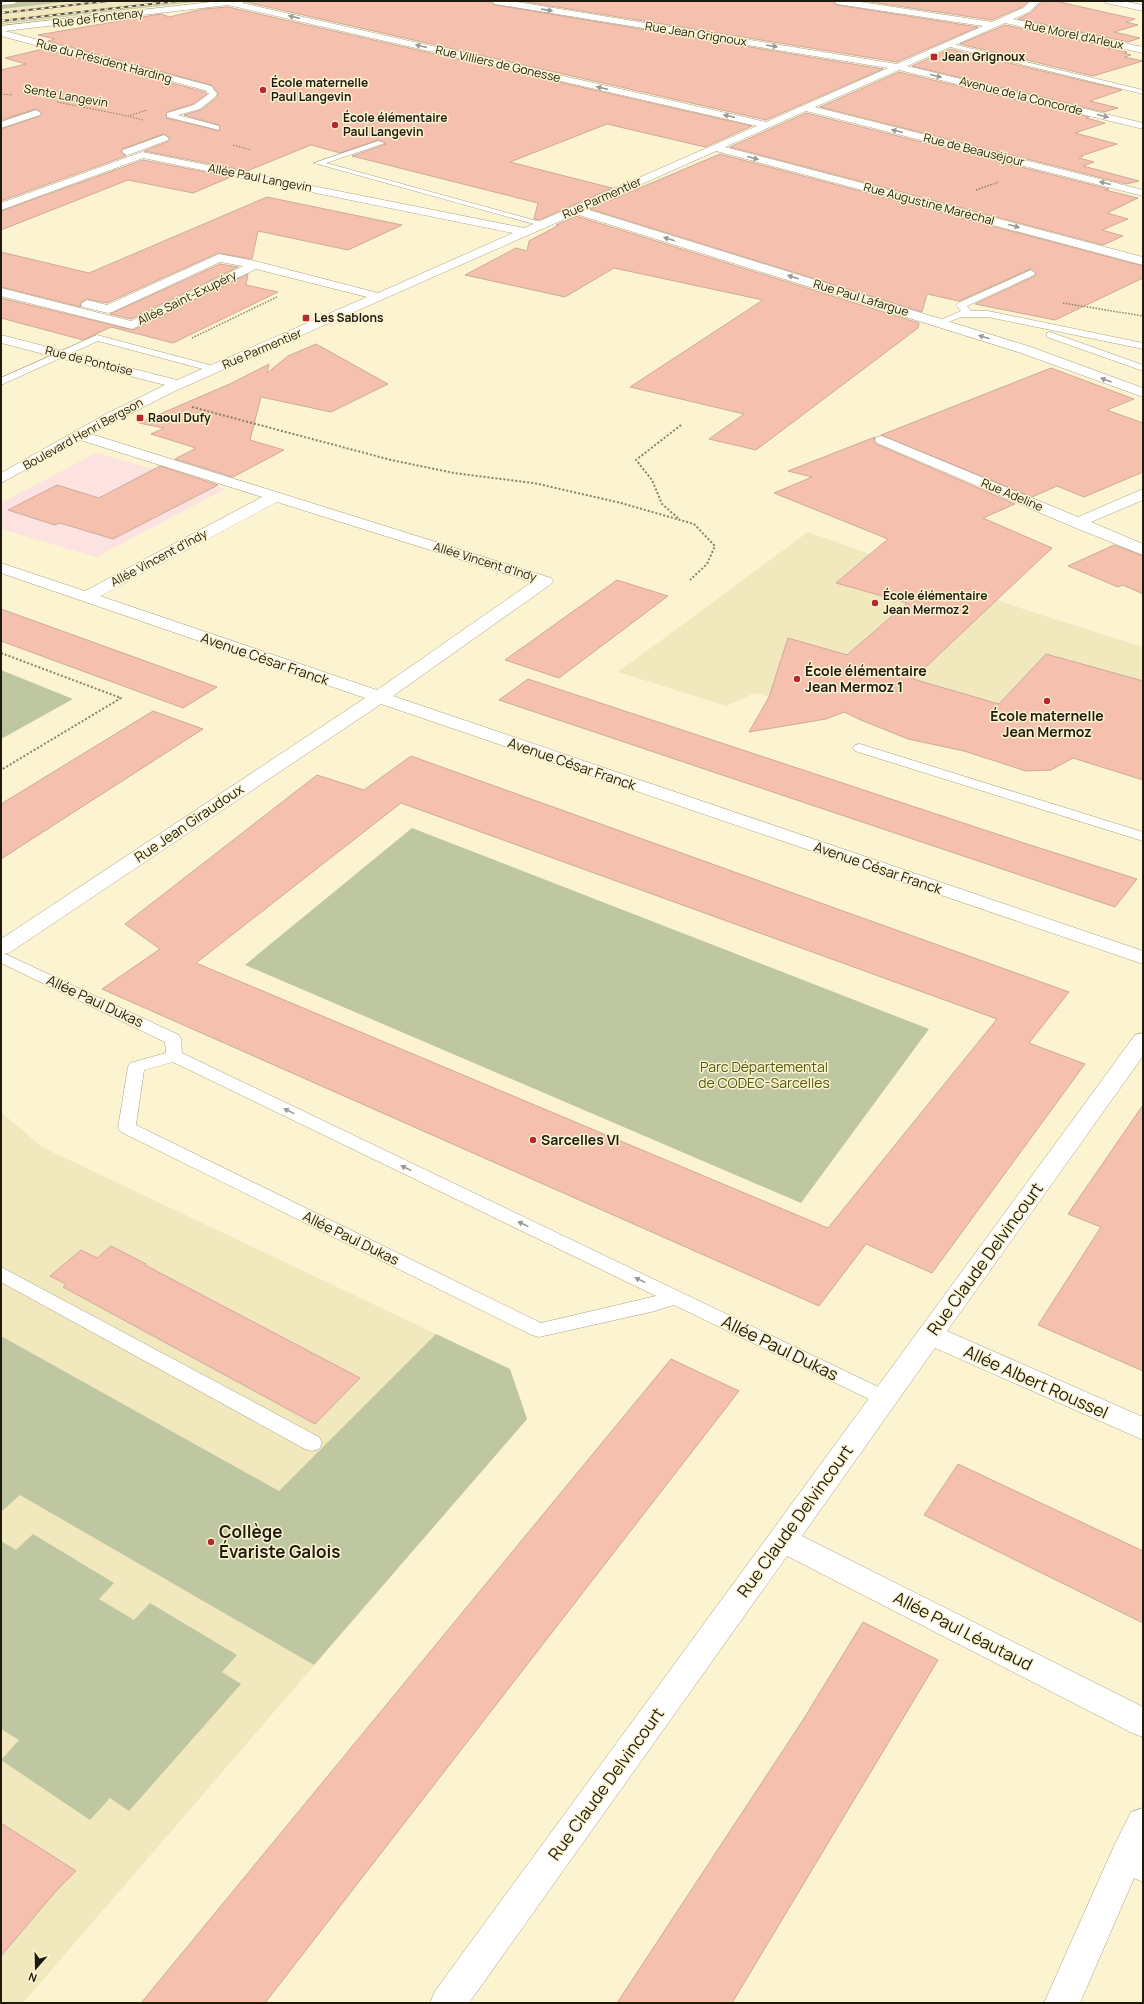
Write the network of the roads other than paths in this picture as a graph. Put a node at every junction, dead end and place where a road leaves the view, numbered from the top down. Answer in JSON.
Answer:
{"nodes":[{"id":1,"x":14,"y":1,"type":"edge"},
{"id":2,"x":242,"y":1,"type":"edge"},
{"id":3,"x":495,"y":1,"type":"edge"},
{"id":4,"x":837,"y":1,"type":"edge"},
{"id":5,"x":1036,"y":1,"type":"edge"},
{"id":6,"x":1109,"y":1,"type":"edge"},
{"id":7,"x":1,"y":2,"type":"edge"},
{"id":8,"x":229,"y":3,"type":"junction"},
{"id":9,"x":1143,"y":8,"type":"edge"},
{"id":10,"x":1004,"y":20,"type":"junction"},
{"id":11,"x":992,"y":25,"type":"junction"},
{"id":12,"x":1,"y":29,"type":"edge"},
{"id":13,"x":1,"y":33,"type":"edge"},
{"id":14,"x":948,"y":45,"type":"junction"},
{"id":15,"x":1143,"y":50,"type":"edge"},
{"id":16,"x":898,"y":67,"type":"junction"},
{"id":17,"x":208,"y":88,"type":"joint"},
{"id":18,"x":1143,"y":92,"type":"edge"},
{"id":19,"x":805,"y":108,"type":"junction"},
{"id":20,"x":36,"y":113,"type":"dead end"},
{"id":21,"x":1,"y":125,"type":"edge"},
{"id":22,"x":767,"y":125,"type":"junction"},
{"id":23,"x":1143,"y":126,"type":"edge"},
{"id":24,"x":216,"y":128,"type":"dead end"},
{"id":25,"x":164,"y":138,"type":"dead end"},
{"id":26,"x":381,"y":143,"type":"dead end"},
{"id":27,"x":715,"y":148,"type":"junction"},
{"id":28,"x":1143,"y":193,"type":"edge"},
{"id":29,"x":1,"y":200,"type":"edge"},
{"id":30,"x":1,"y":207,"type":"edge"},
{"id":31,"x":576,"y":210,"type":"junction"},
{"id":32,"x":544,"y":224,"type":"junction"},
{"id":33,"x":526,"y":232,"type":"junction"},
{"id":34,"x":1143,"y":260,"type":"edge"},
{"id":35,"x":255,"y":265,"type":"junction"},
{"id":36,"x":1031,"y":273,"type":"dead end"},
{"id":37,"x":1,"y":283,"type":"edge"},
{"id":38,"x":1,"y":292,"type":"edge"},
{"id":39,"x":380,"y":296,"type":"junction"},
{"id":40,"x":968,"y":313,"type":"junction"},
{"id":41,"x":1020,"y":321,"type":"junction"},
{"id":42,"x":939,"y":323,"type":"junction"},
{"id":43,"x":1,"y":339,"type":"edge"},
{"id":44,"x":1143,"y":346,"type":"edge"},
{"id":45,"x":62,"y":354,"type":"junction"},
{"id":46,"x":1143,"y":368,"type":"edge"},
{"id":47,"x":214,"y":369,"type":"junction"},
{"id":48,"x":1,"y":382,"type":"edge"},
{"id":49,"x":171,"y":387,"type":"junction"},
{"id":50,"x":1143,"y":393,"type":"edge"},
{"id":51,"x":79,"y":435,"type":"junction"},
{"id":52,"x":882,"y":440,"type":"dead end"},
{"id":53,"x":1,"y":480,"type":"edge"},
{"id":54,"x":1143,"y":494,"type":"edge"},
{"id":55,"x":276,"y":496,"type":"junction"},
{"id":56,"x":1077,"y":523,"type":"junction"},
{"id":57,"x":1143,"y":550,"type":"edge"},
{"id":58,"x":1,"y":568,"type":"edge"},
{"id":59,"x":85,"y":598,"type":"junction"},
{"id":60,"x":378,"y":698,"type":"junction"},
{"id":61,"x":860,"y":748,"type":"dead end"},
{"id":62,"x":1143,"y":837,"type":"edge"},
{"id":63,"x":1,"y":948,"type":"edge"},
{"id":64,"x":1,"y":957,"type":"edge"},
{"id":65,"x":1143,"y":958,"type":"edge"},
{"id":66,"x":1143,"y":1040,"type":"edge"},
{"id":67,"x":174,"y":1056,"type":"junction"},
{"id":68,"x":1,"y":1274,"type":"edge"},
{"id":69,"x":675,"y":1297,"type":"junction"},
{"id":70,"x":930,"y":1335,"type":"junction"},
{"id":71,"x":884,"y":1398,"type":"junction"},
{"id":72,"x":1143,"y":1429,"type":"edge"},
{"id":73,"x":312,"y":1443,"type":"dead end"},
{"id":74,"x":782,"y":1540,"type":"junction"},
{"id":75,"x":1143,"y":1723,"type":"edge"},
{"id":76,"x":1143,"y":1823,"type":"edge"},
{"id":77,"x":1134,"y":1861,"type":"edge"},
{"id":78,"x":448,"y":2003,"type":"edge"},
{"id":79,"x":1062,"y":2003,"type":"edge"}],
"edges":[{"from":1,"to":7,"type":"street"},
{"from":2,"to":8,"type":"street","name":"Rue de Fontenay"},
{"from":3,"to":16,"type":"street","name":"Rue Jean Grignoux","one_way":true},
{"from":4,"to":11,"type":"street"},
{"from":5,"to":10,"type":"street","name":"Rue Parmentier"},
{"from":6,"to":9,"type":"street"},
{"from":8,"to":12,"type":"street","name":"Rue de Fontenay"},
{"from":22,"to":8,"type":"street","name":"Rue Villiers de Gonesse","one_way":true},
{"from":10,"to":11,"type":"street","name":"Rue Parmentier"},
{"from":10,"to":15,"type":"street","name":"Rue Morel d'Arleux"},
{"from":11,"to":14,"type":"street","name":"Rue Parmentier"},
{"from":13,"to":17,"type":"street","name":"Rue du Président Harding"},
{"from":14,"to":16,"type":"street","name":"Rue Parmentier"},
{"from":14,"to":18,"type":"lane"},
{"from":16,"to":19,"type":"street","name":"Rue Parmentier"},
{"from":16,"to":23,"type":"street","name":"Avenue de la Concorde","one_way":true},
{"from":17,"to":24,"type":"lane"},
{"from":19,"to":22,"type":"street","name":"Rue Parmentier"},
{"from":28,"to":19,"type":"street","name":"Rue de Beauséjour","one_way":true},
{"from":20,"to":21,"type":"street"},
{"from":22,"to":27,"type":"street","name":"Rue Parmentier"},
{"from":25,"to":29,"type":"street"},
{"from":26,"to":32,"type":"lane"},
{"from":27,"to":31,"type":"street","name":"Rue Parmentier"},
{"from":27,"to":34,"type":"street","name":"Rue Augustine Maréchal","one_way":true},
{"from":30,"to":33,"type":"street","name":"Allée Paul Langevin"},
{"from":31,"to":32,"type":"street","name":"Rue Parmentier"},
{"from":42,"to":31,"type":"street","name":"Rue Paul Lafargue","one_way":true},
{"from":32,"to":33,"type":"street","name":"Rue Parmentier"},
{"from":33,"to":39,"type":"street","name":"Rue Parmentier"},
{"from":35,"to":37,"type":"street","name":"Allée Saint-Exupéry"},
{"from":35,"to":38,"type":"street","name":"Allée Saint-Exupéry"},
{"from":35,"to":39,"type":"street","name":"Allée Saint-Exupéry"},
{"from":36,"to":40,"type":"lane"},
{"from":39,"to":47,"type":"street","name":"Rue Parmentier"},
{"from":40,"to":41,"type":"lane"},
{"from":40,"to":42,"type":"lane"},
{"from":41,"to":44,"type":"lane"},
{"from":41,"to":46,"type":"lane"},
{"from":50,"to":42,"type":"street","name":"Rue Paul Lafargue","one_way":true},
{"from":43,"to":45,"type":"street","name":"Rue de Pontoise"},
{"from":45,"to":47,"type":"lane"},
{"from":45,"to":48,"type":"lane"},
{"from":45,"to":49,"type":"street","name":"Rue de Pontoise"},
{"from":47,"to":49,"type":"street","name":"Rue Parmentier"},
{"from":49,"to":51,"type":"street","name":"Boulevard Henri Bergson"},
{"from":51,"to":53,"type":"street","name":"Boulevard Henri Bergson"},
{"from":51,"to":55,"type":"street","name":"Allée Vincent d'Indy"},
{"from":52,"to":56,"type":"street","name":"Rue Adeline"},
{"from":54,"to":56,"type":"street"},
{"from":55,"to":59,"type":"street","name":"Allée Vincent d'Indy"},
{"from":55,"to":60,"type":"street","name":"Allée Vincent d'Indy"},
{"from":56,"to":57,"type":"street","name":"Rue Adeline"},
{"from":58,"to":59,"type":"street","name":"Avenue César Franck"},
{"from":59,"to":60,"type":"street","name":"Avenue César Franck"},
{"from":60,"to":63,"type":"street","name":"Rue Jean Giraudoux"},
{"from":60,"to":65,"type":"street","name":"Avenue César Franck"},
{"from":61,"to":62,"type":"lane"},
{"from":64,"to":67,"type":"lane","name":"Allée Paul Dukas"},
{"from":66,"to":70,"type":"street","name":"Rue Claude Delvincourt"},
{"from":69,"to":67,"type":"lane","name":"Allée Paul Dukas","one_way":true},
{"from":67,"to":69,"type":"lane","name":"Allée Paul Dukas"},
{"from":68,"to":73,"type":"lane"},
{"from":69,"to":71,"type":"lane","name":"Allée Paul Dukas"},
{"from":70,"to":71,"type":"street","name":"Rue Claude Delvincourt"},
{"from":70,"to":72,"type":"street","name":"Allée Albert Roussel"},
{"from":71,"to":74,"type":"street","name":"Rue Claude Delvincourt"},
{"from":74,"to":75,"type":"street","name":"Allée Paul Léautaud"},
{"from":74,"to":78,"type":"street","name":"Rue Claude Delvincourt"},
{"from":76,"to":77,"type":"street"},
{"from":77,"to":79,"type":"street"}]}
